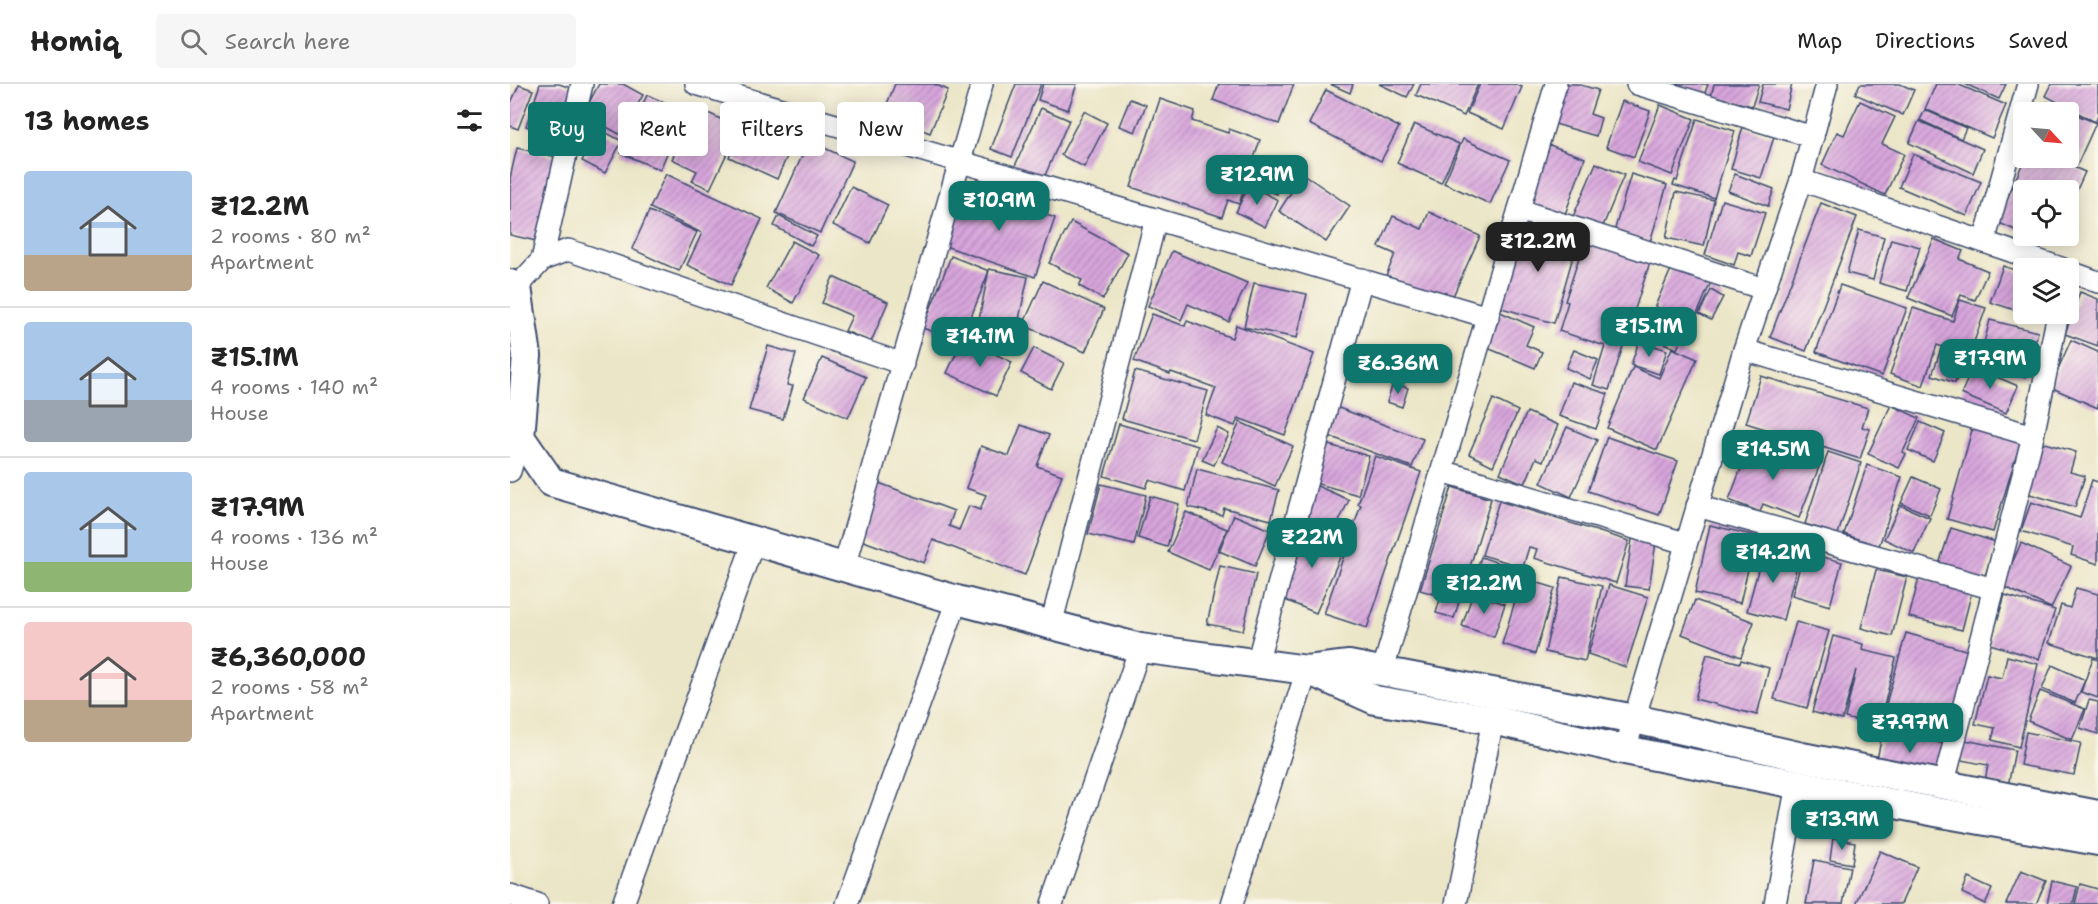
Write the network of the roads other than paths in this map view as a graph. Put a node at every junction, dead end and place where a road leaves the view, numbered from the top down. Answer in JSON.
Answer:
{"nodes":[{"id":1,"x":582,"y":84,"type":"edge"},
{"id":2,"x":696,"y":84,"type":"edge"},
{"id":3,"x":982,"y":84,"type":"edge"},
{"id":4,"x":1556,"y":84,"type":"edge"},
{"id":5,"x":1637,"y":84,"type":"edge"},
{"id":6,"x":1827,"y":84,"type":"edge"},
{"id":7,"x":2028,"y":84,"type":"edge"},
{"id":8,"x":1813,"y":137,"type":"junction"},
{"id":9,"x":960,"y":162,"type":"junction"},
{"id":10,"x":1801,"y":180,"type":"junction"},
{"id":11,"x":1519,"y":210,"type":"junction"},
{"id":12,"x":1156,"y":219,"type":"junction"},
{"id":13,"x":1984,"y":242,"type":"junction"},
{"id":14,"x":2031,"y":258,"type":"edge"},
{"id":15,"x":542,"y":260,"type":"junction"},
{"id":16,"x":2079,"y":275,"type":"edge"},
{"id":17,"x":1362,"y":279,"type":"junction"},
{"id":18,"x":2098,"y":282,"type":"edge"},
{"id":19,"x":514,"y":286,"type":"edge"},
{"id":20,"x":1764,"y":289,"type":"junction"},
{"id":21,"x":1488,"y":317,"type":"junction"},
{"id":22,"x":2056,"y":324,"type":"edge"},
{"id":23,"x":1744,"y":350,"type":"junction"},
{"id":24,"x":903,"y":364,"type":"junction"},
{"id":25,"x":2033,"y":436,"type":"junction"},
{"id":26,"x":520,"y":437,"type":"junction"},
{"id":27,"x":510,"y":471,"type":"edge"},
{"id":28,"x":1442,"y":471,"type":"junction"},
{"id":29,"x":1697,"y":506,"type":"junction"},
{"id":30,"x":754,"y":541,"type":"junction"},
{"id":31,"x":1685,"y":543,"type":"junction"},
{"id":32,"x":844,"y":567,"type":"junction"},
{"id":33,"x":1994,"y":589,"type":"junction"},
{"id":34,"x":957,"y":600,"type":"junction"},
{"id":35,"x":1051,"y":625,"type":"junction"},
{"id":36,"x":1140,"y":648,"type":"junction"},
{"id":37,"x":1257,"y":663,"type":"junction"},
{"id":38,"x":1307,"y":670,"type":"junction"},
{"id":39,"x":1382,"y":673,"type":"junction"},
{"id":40,"x":1635,"y":719,"type":"junction"},
{"id":41,"x":1493,"y":720,"type":"junction"},
{"id":42,"x":1625,"y":750,"type":"junction"},
{"id":43,"x":1797,"y":784,"type":"junction"},
{"id":44,"x":1943,"y":786,"type":"junction"},
{"id":45,"x":2098,"y":815,"type":"edge"},
{"id":46,"x":2098,"y":841,"type":"edge"},
{"id":47,"x":510,"y":895,"type":"edge"},
{"id":48,"x":537,"y":904,"type":"edge"},
{"id":49,"x":623,"y":904,"type":"edge"},
{"id":50,"x":847,"y":904,"type":"edge"},
{"id":51,"x":1052,"y":904,"type":"edge"},
{"id":52,"x":1232,"y":904,"type":"edge"},
{"id":53,"x":1456,"y":904,"type":"edge"},
{"id":54,"x":1775,"y":904,"type":"edge"}],
"edges":[{"from":1,"to":15,"type":"street"},
{"from":2,"to":9,"type":"street"},
{"from":3,"to":9,"type":"street"},
{"from":4,"to":11,"type":"street"},
{"from":5,"to":8,"type":"street"},
{"from":6,"to":8,"type":"street"},
{"from":7,"to":13,"type":"street"},
{"from":8,"to":10,"type":"street"},
{"from":9,"to":12,"type":"street"},
{"from":9,"to":24,"type":"street"},
{"from":10,"to":13,"type":"street"},
{"from":10,"to":20,"type":"street"},
{"from":11,"to":20,"type":"street"},
{"from":11,"to":21,"type":"street"},
{"from":12,"to":17,"type":"street"},
{"from":12,"to":35,"type":"street"},
{"from":13,"to":14,"type":"street"},
{"from":15,"to":19,"type":"street"},
{"from":15,"to":24,"type":"street"},
{"from":16,"to":18,"type":"street"},
{"from":17,"to":21,"type":"street"},
{"from":17,"to":37,"type":"street"},
{"from":19,"to":26,"type":"street"},
{"from":20,"to":23,"type":"street"},
{"from":21,"to":28,"type":"street"},
{"from":22,"to":25,"type":"street"},
{"from":23,"to":25,"type":"street"},
{"from":23,"to":29,"type":"street"},
{"from":24,"to":32,"type":"street"},
{"from":25,"to":33,"type":"street"},
{"from":26,"to":27,"type":"street"},
{"from":26,"to":30,"type":"street"},
{"from":28,"to":31,"type":"street"},
{"from":28,"to":39,"type":"street"},
{"from":29,"to":31,"type":"street"},
{"from":29,"to":33,"type":"street"},
{"from":30,"to":32,"type":"street"},
{"from":30,"to":49,"type":"street"},
{"from":31,"to":40,"type":"street"},
{"from":32,"to":34,"type":"street"},
{"from":33,"to":44,"type":"street"},
{"from":34,"to":35,"type":"street"},
{"from":34,"to":50,"type":"street"},
{"from":35,"to":36,"type":"street"},
{"from":36,"to":37,"type":"street"},
{"from":36,"to":51,"type":"street"},
{"from":37,"to":38,"type":"street"},
{"from":38,"to":39,"type":"street"},
{"from":38,"to":41,"type":"street"},
{"from":38,"to":52,"type":"street"},
{"from":39,"to":40,"type":"street"},
{"from":40,"to":42,"type":"street"},
{"from":40,"to":44,"type":"street"},
{"from":41,"to":42,"type":"street"},
{"from":41,"to":53,"type":"street"},
{"from":42,"to":43,"type":"street"},
{"from":43,"to":46,"type":"street"},
{"from":43,"to":54,"type":"street"},
{"from":44,"to":45,"type":"street"},
{"from":47,"to":48,"type":"street"}]}
